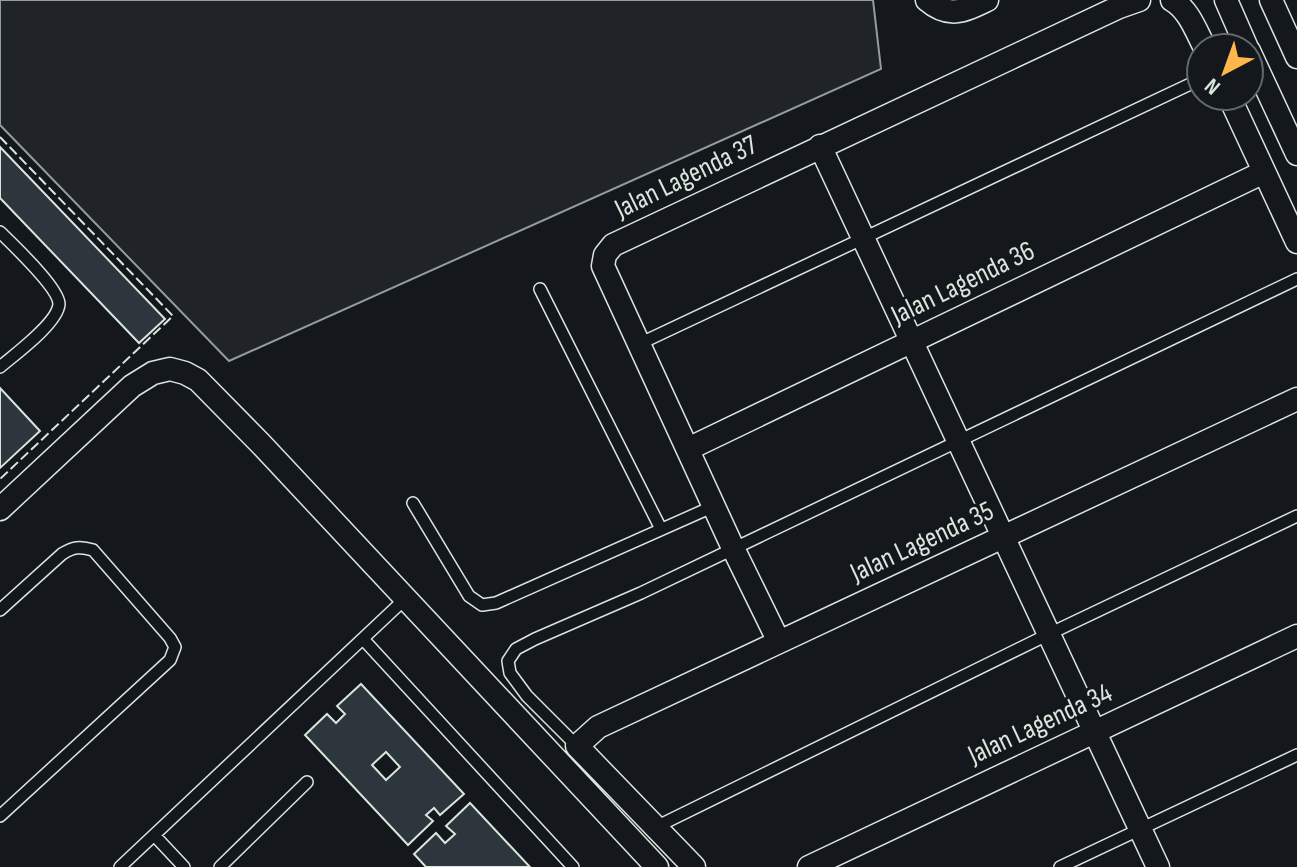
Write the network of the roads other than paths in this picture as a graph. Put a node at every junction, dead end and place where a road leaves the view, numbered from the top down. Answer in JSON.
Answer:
{"nodes":[{"id":1,"x":927,"y":0,"type":"edge"},
{"id":2,"x":987,"y":0,"type":"edge"},
{"id":3,"x":1139,"y":0,"type":"edge"},
{"id":4,"x":1172,"y":0,"type":"edge"},
{"id":5,"x":1226,"y":0,"type":"edge"},
{"id":6,"x":1271,"y":0,"type":"edge"},
{"id":7,"x":1197,"y":32,"type":"edge"},
{"id":8,"x":1240,"y":32,"type":"edge"},
{"id":9,"x":1297,"y":57,"type":"edge"},
{"id":10,"x":1265,"y":86,"type":"edge"},
{"id":11,"x":1185,"y":87,"type":"edge"},
{"id":12,"x":1236,"y":112,"type":"edge"},
{"id":13,"x":820,"y":146,"type":"junction"},
{"id":14,"x":1297,"y":154,"type":"edge"},
{"id":15,"x":1264,"y":172,"type":"junction"},
{"id":16,"x":0,"y":232,"type":"edge"},
{"id":17,"x":863,"y":238,"type":"junction"},
{"id":18,"x":1297,"y":242,"type":"edge"},
{"id":19,"x":1297,"y":279,"type":"edge"},
{"id":20,"x":540,"y":289,"type":"dead end"},
{"id":21,"x":911,"y":342,"type":"junction"},
{"id":22,"x":639,"y":344,"type":"junction"},
{"id":23,"x":0,"y":367,"type":"edge"},
{"id":24,"x":1297,"y":399,"type":"edge"},
{"id":25,"x":958,"y":442,"type":"junction"},
{"id":26,"x":688,"y":449,"type":"junction"},
{"id":27,"x":413,"y":503,"type":"dead end"},
{"id":28,"x":714,"y":506,"type":"junction"},
{"id":29,"x":0,"y":509,"type":"edge"},
{"id":30,"x":1297,"y":516,"type":"edge"},
{"id":31,"x":661,"y":529,"type":"junction"},
{"id":32,"x":1004,"y":537,"type":"junction"},
{"id":33,"x":733,"y":548,"type":"junction"},
{"id":34,"x":406,"y":598,"type":"junction"},
{"id":35,"x":0,"y":610,"type":"edge"},
{"id":36,"x":1049,"y":634,"type":"junction"},
{"id":37,"x":1297,"y":636,"type":"edge"},
{"id":38,"x":363,"y":639,"type":"junction"},
{"id":39,"x":779,"y":642,"type":"junction"},
{"id":40,"x":1094,"y":732,"type":"junction"},
{"id":41,"x":577,"y":746,"type":"junction"},
{"id":42,"x":1297,"y":755,"type":"edge"},
{"id":43,"x":307,"y":782,"type":"dead end"},
{"id":44,"x":0,"y":816,"type":"edge"},
{"id":45,"x":656,"y":827,"type":"junction"},
{"id":46,"x":1141,"y":829,"type":"junction"},
{"id":47,"x":154,"y":835,"type":"junction"},
{"id":48,"x":651,"y":865,"type":"edge"},
{"id":49,"x":120,"y":867,"type":"edge"},
{"id":50,"x":184,"y":867,"type":"edge"},
{"id":51,"x":220,"y":867,"type":"edge"},
{"id":52,"x":573,"y":867,"type":"edge"},
{"id":53,"x":694,"y":867,"type":"edge"},
{"id":54,"x":809,"y":867,"type":"edge"},
{"id":55,"x":1060,"y":867,"type":"edge"},
{"id":56,"x":1158,"y":867,"type":"edge"}],
"edges":[{"from":1,"to":2,"type":"street"},
{"from":3,"to":13,"type":"street","name":"Jalan Lagenda 37"},
{"from":4,"to":7,"type":"street"},
{"from":5,"to":8,"type":"street"},
{"from":6,"to":9,"type":"street"},
{"from":10,"to":14,"type":"street"},
{"from":11,"to":17,"type":"lane"},
{"from":12,"to":15,"type":"street"},
{"from":13,"to":17,"type":"street"},
{"from":13,"to":22,"type":"street","name":"Jalan Lagenda 37"},
{"from":15,"to":18,"type":"street"},
{"from":15,"to":21,"type":"street","name":"Jalan Lagenda 36"},
{"from":16,"to":23,"type":"lane"},
{"from":17,"to":21,"type":"street"},
{"from":17,"to":22,"type":"lane"},
{"from":19,"to":25,"type":"lane"},
{"from":20,"to":31,"type":"lane"},
{"from":21,"to":25,"type":"street"},
{"from":21,"to":26,"type":"street","name":"Jalan Lagenda 36"},
{"from":22,"to":26,"type":"street","name":"Jalan Lagenda 37"},
{"from":24,"to":32,"type":"street","name":"Jalan Lagenda 35"},
{"from":25,"to":32,"type":"street"},
{"from":25,"to":33,"type":"lane"},
{"from":26,"to":28,"type":"street","name":"Jalan Lagenda 37"},
{"from":27,"to":31,"type":"lane"},
{"from":28,"to":31,"type":"lane"},
{"from":28,"to":33,"type":"street","name":"Jalan Lagenda 37"},
{"from":29,"to":34,"type":"street"},
{"from":30,"to":36,"type":"lane"},
{"from":32,"to":36,"type":"street"},
{"from":32,"to":39,"type":"street","name":"Jalan Lagenda 35"},
{"from":33,"to":39,"type":"street","name":"Jalan Lagenda 37"},
{"from":33,"to":41,"type":"lane"},
{"from":34,"to":38,"type":"lane"},
{"from":34,"to":48,"type":"street"},
{"from":35,"to":44,"type":"lane"},
{"from":36,"to":40,"type":"street"},
{"from":36,"to":45,"type":"lane"},
{"from":37,"to":40,"type":"street","name":"Jalan Lagenda 34"},
{"from":38,"to":47,"type":"lane"},
{"from":38,"to":52,"type":"lane"},
{"from":39,"to":41,"type":"street","name":"Jalan Lagenda 35"},
{"from":40,"to":46,"type":"street"},
{"from":40,"to":54,"type":"street","name":"Jalan Lagenda 34"},
{"from":41,"to":45,"type":"street"},
{"from":42,"to":46,"type":"lane"},
{"from":43,"to":51,"type":"lane"},
{"from":45,"to":53,"type":"street"},
{"from":46,"to":55,"type":"lane"},
{"from":46,"to":56,"type":"street"},
{"from":47,"to":49,"type":"lane"},
{"from":47,"to":50,"type":"lane"}]}
